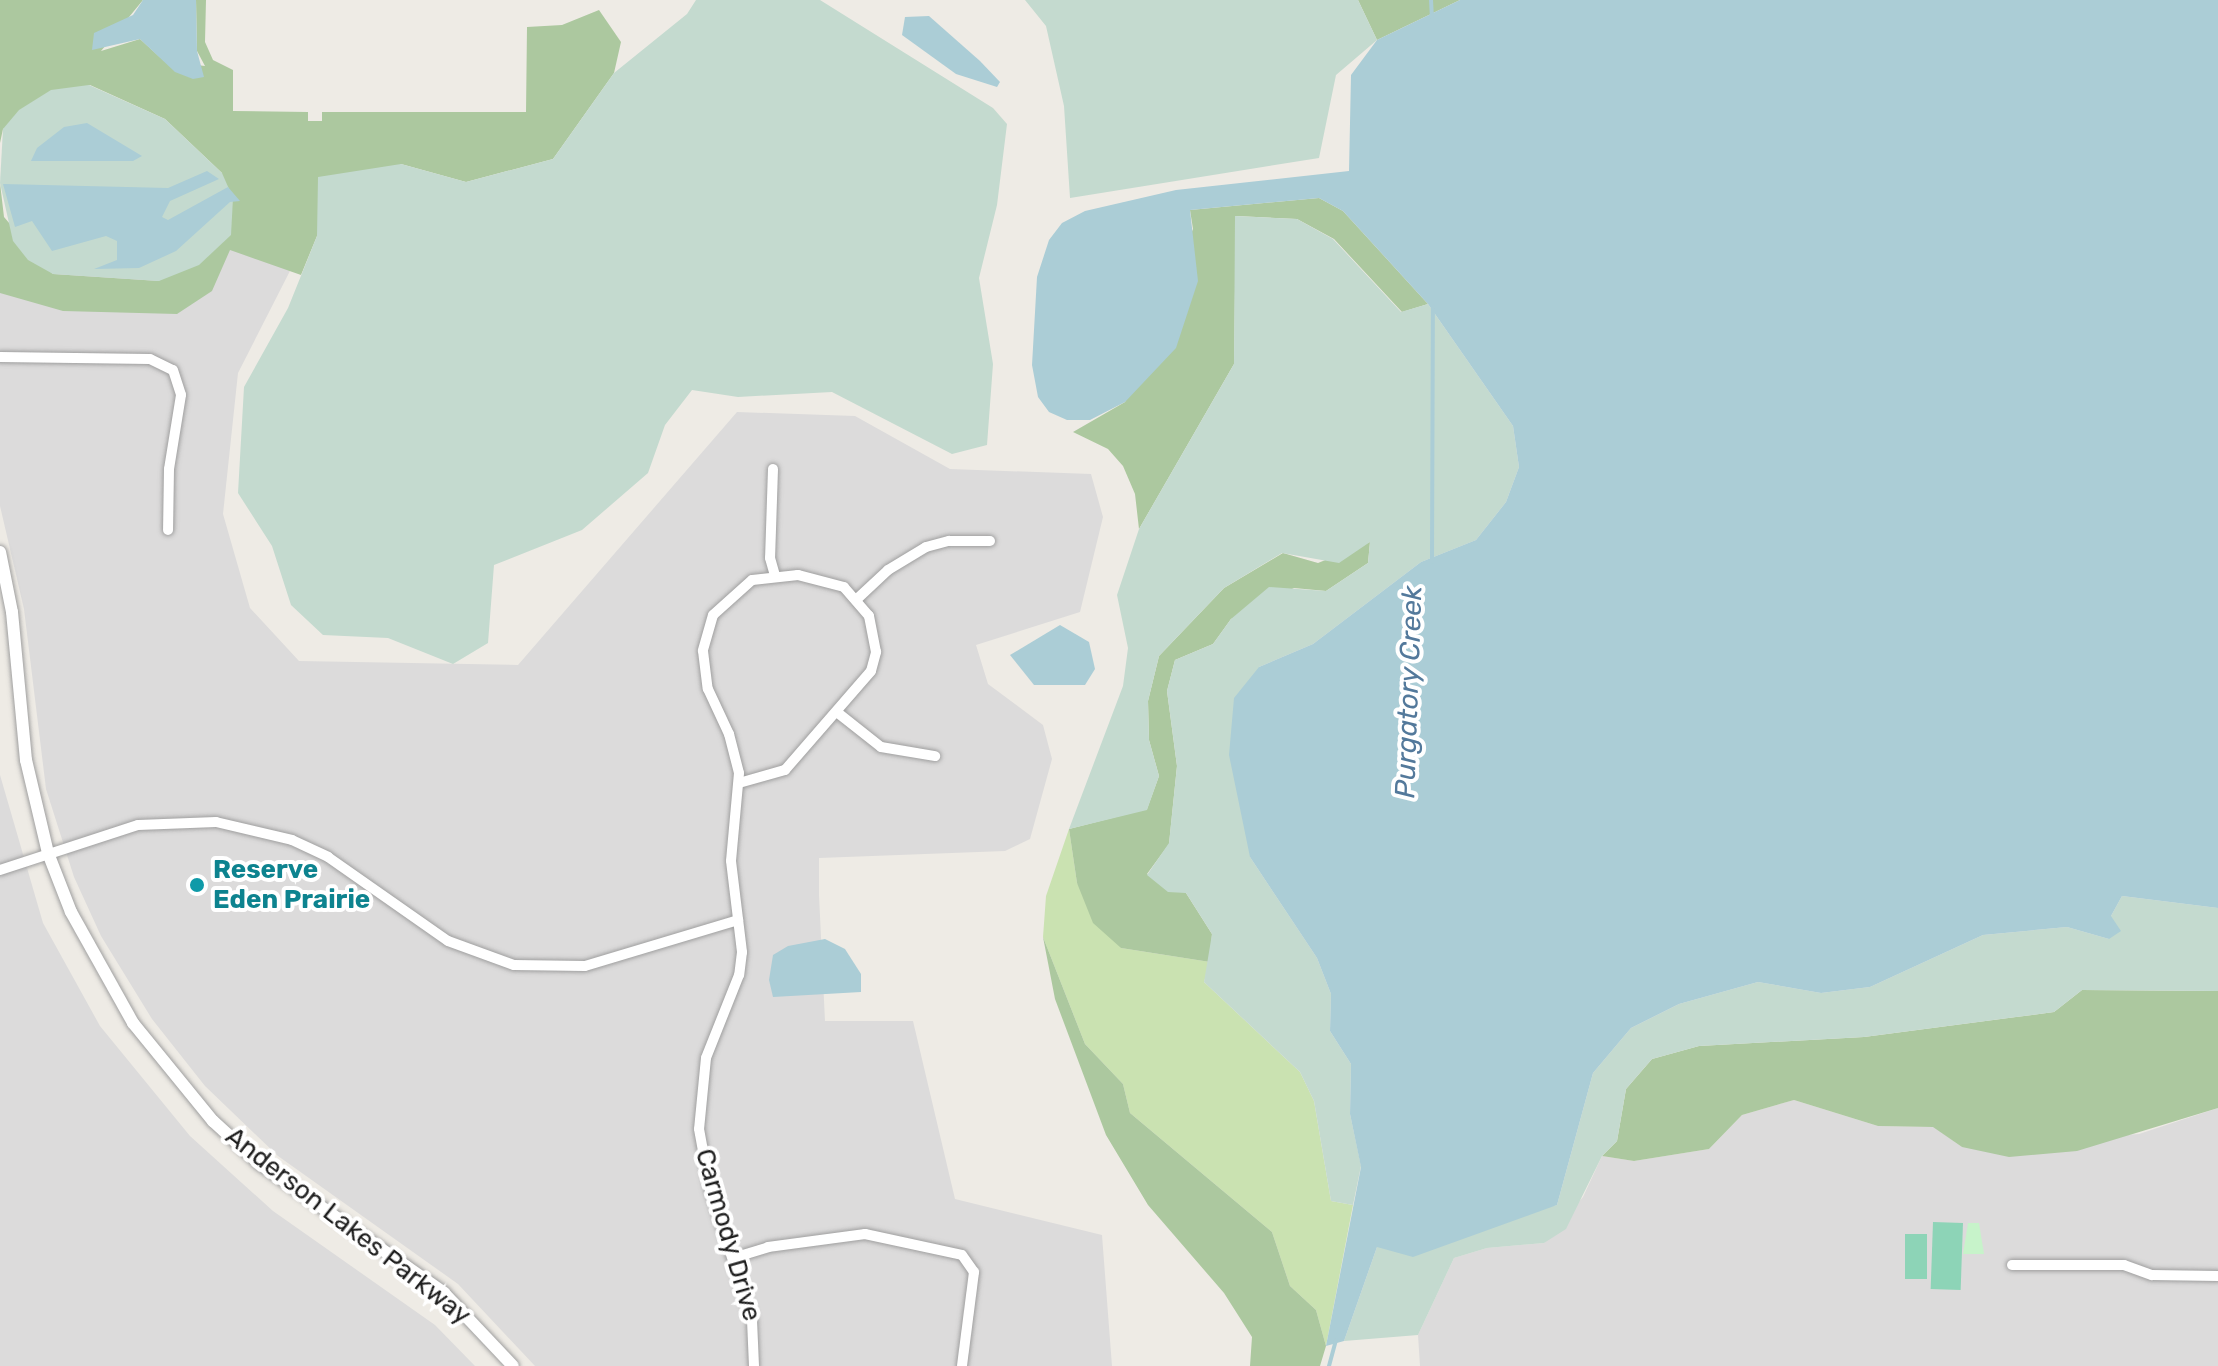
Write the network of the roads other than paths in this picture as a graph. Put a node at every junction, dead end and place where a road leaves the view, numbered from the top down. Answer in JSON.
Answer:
{"nodes":[{"id":1,"x":0,"y":357,"type":"edge"},
{"id":2,"x":773,"y":469,"type":"dead end"},
{"id":3,"x":168,"y":530,"type":"dead end"},
{"id":4,"x":990,"y":541,"type":"dead end"},
{"id":5,"x":0,"y":552,"type":"edge"},
{"id":6,"x":775,"y":575,"type":"junction"},
{"id":7,"x":857,"y":599,"type":"junction"},
{"id":8,"x":838,"y":713,"type":"junction"},
{"id":9,"x":935,"y":756,"type":"dead end"},
{"id":10,"x":739,"y":783,"type":"junction"},
{"id":11,"x":48,"y":853,"type":"junction"},
{"id":12,"x":0,"y":870,"type":"edge"},
{"id":13,"x":738,"y":920,"type":"junction"},
{"id":14,"x":733,"y":1258,"type":"junction"},
{"id":15,"x":2012,"y":1265,"type":"dead end"},
{"id":16,"x":2218,"y":1276,"type":"edge"},
{"id":17,"x":513,"y":1366,"type":"edge"},
{"id":18,"x":754,"y":1366,"type":"edge"},
{"id":19,"x":962,"y":1366,"type":"edge"}],
"edges":[{"from":1,"to":3,"type":"street"},
{"from":2,"to":6,"type":"street"},
{"from":4,"to":7,"type":"street"},
{"from":5,"to":11,"type":"street","name":"Anderson Lakes Parkway"},
{"from":6,"to":7,"type":"street"},
{"from":6,"to":10,"type":"street"},
{"from":7,"to":8,"type":"street"},
{"from":8,"to":9,"type":"street"},
{"from":8,"to":10,"type":"street"},
{"from":10,"to":13,"type":"street","name":"Carmody Drive"},
{"from":11,"to":12,"type":"street"},
{"from":11,"to":13,"type":"street"},
{"from":11,"to":17,"type":"street","name":"Anderson Lakes Parkway"},
{"from":13,"to":14,"type":"street","name":"Carmody Drive"},
{"from":14,"to":18,"type":"street","name":"Carmody Drive"},
{"from":14,"to":19,"type":"street"},
{"from":15,"to":16,"type":"street"}]}
